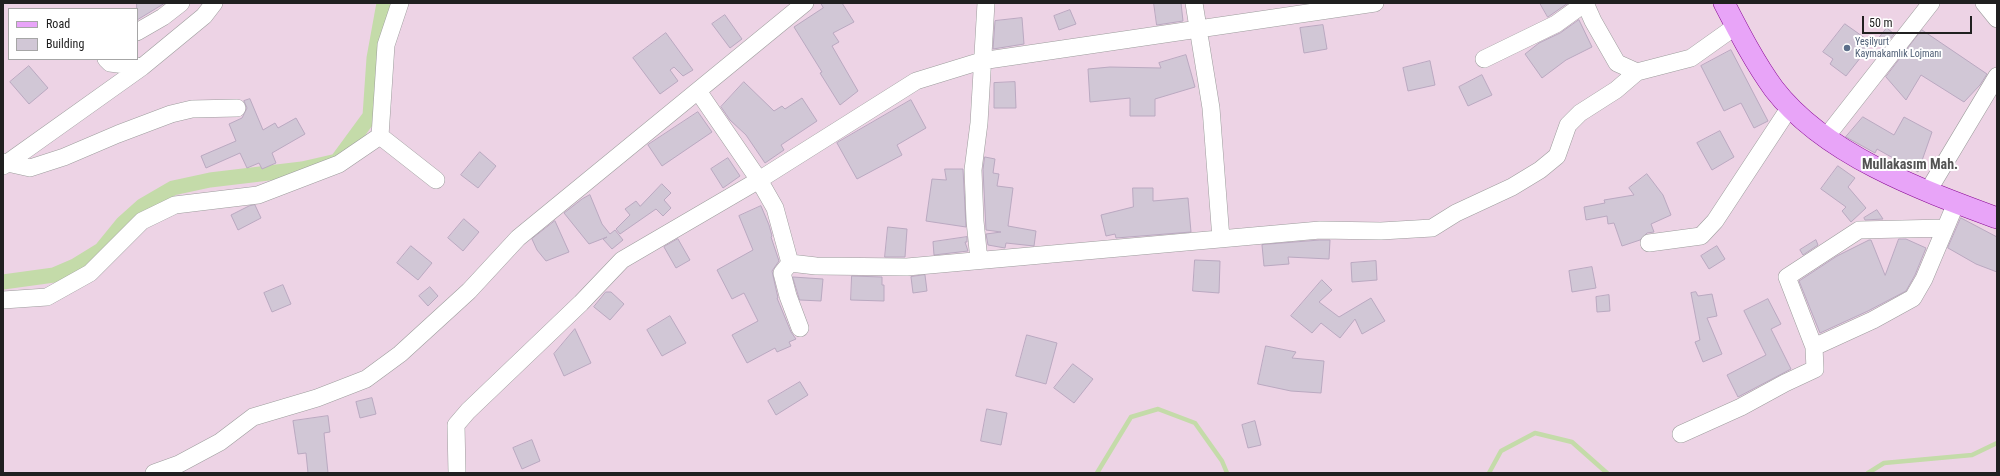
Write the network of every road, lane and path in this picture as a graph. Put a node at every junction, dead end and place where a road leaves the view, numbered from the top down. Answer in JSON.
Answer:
{"nodes":[{"id":1,"x":180,"y":3,"type":"edge"},
{"id":2,"x":214,"y":3,"type":"edge"},
{"id":3,"x":400,"y":3,"type":"edge"},
{"id":4,"x":805,"y":3,"type":"edge"},
{"id":5,"x":986,"y":3,"type":"edge"},
{"id":6,"x":1194,"y":3,"type":"edge"},
{"id":7,"x":1375,"y":3,"type":"edge"},
{"id":8,"x":1585,"y":3,"type":"edge"},
{"id":9,"x":1724,"y":3,"type":"edge"},
{"id":10,"x":1931,"y":3,"type":"edge"},
{"id":11,"x":1984,"y":3,"type":"edge"},
{"id":12,"x":1997,"y":19,"type":"edge"},
{"id":13,"x":1736,"y":26,"type":"junction"},
{"id":14,"x":1198,"y":30,"type":"junction"},
{"id":15,"x":138,"y":31,"type":"edge"},
{"id":16,"x":1484,"y":59,"type":"dead end"},
{"id":17,"x":107,"y":60,"type":"edge"},
{"id":18,"x":981,"y":61,"type":"junction"},
{"id":19,"x":142,"y":67,"type":"junction"},
{"id":20,"x":1637,"y":72,"type":"junction"},
{"id":21,"x":1997,"y":76,"type":"edge"},
{"id":22,"x":698,"y":91,"type":"junction"},
{"id":23,"x":1790,"y":107,"type":"junction"},
{"id":24,"x":237,"y":108,"type":"dead end"},
{"id":25,"x":380,"y":136,"type":"junction"},
{"id":26,"x":1826,"y":136,"type":"junction"},
{"id":27,"x":5,"y":164,"type":"edge"},
{"id":28,"x":436,"y":180,"type":"dead end"},
{"id":29,"x":759,"y":180,"type":"junction"},
{"id":30,"x":1928,"y":191,"type":"junction"},
{"id":31,"x":1956,"y":203,"type":"junction"},
{"id":32,"x":1997,"y":218,"type":"edge"},
{"id":33,"x":1945,"y":228,"type":"junction"},
{"id":34,"x":1221,"y":239,"type":"junction"},
{"id":35,"x":1649,"y":243,"type":"dead end"},
{"id":36,"x":979,"y":260,"type":"junction"},
{"id":37,"x":790,"y":263,"type":"junction"},
{"id":38,"x":3,"y":300,"type":"edge"},
{"id":39,"x":800,"y":328,"type":"dead end"},
{"id":40,"x":1814,"y":347,"type":"junction"},
{"id":41,"x":1681,"y":434,"type":"dead end"},
{"id":42,"x":154,"y":473,"type":"edge"},
{"id":43,"x":456,"y":473,"type":"edge"}],
"edges":[{"from":1,"to":15,"type":"street"},
{"from":2,"to":19,"type":"street"},
{"from":3,"to":25,"type":"street"},
{"from":4,"to":22,"type":"street"},
{"from":5,"to":18,"type":"street"},
{"from":6,"to":14,"type":"street"},
{"from":7,"to":14,"type":"street"},
{"from":8,"to":16,"type":"street"},
{"from":8,"to":20,"type":"street"},
{"from":9,"to":13,"type":"main road"},
{"from":10,"to":26,"type":"street"},
{"from":11,"to":12,"type":"street"},
{"from":13,"to":20,"type":"street"},
{"from":13,"to":23,"type":"main road"},
{"from":14,"to":18,"type":"street"},
{"from":14,"to":34,"type":"street"},
{"from":17,"to":19,"type":"street"},
{"from":18,"to":29,"type":"street"},
{"from":18,"to":36,"type":"street"},
{"from":19,"to":27,"type":"street"},
{"from":20,"to":34,"type":"street"},
{"from":21,"to":30,"type":"street"},
{"from":22,"to":29,"type":"street"},
{"from":22,"to":42,"type":"street"},
{"from":23,"to":26,"type":"main road"},
{"from":23,"to":35,"type":"street"},
{"from":24,"to":27,"type":"street"},
{"from":25,"to":28,"type":"street"},
{"from":25,"to":38,"type":"street"},
{"from":26,"to":30,"type":"main road"},
{"from":29,"to":37,"type":"street"},
{"from":29,"to":43,"type":"street"},
{"from":30,"to":31,"type":"main road"},
{"from":31,"to":32,"type":"main road"},
{"from":31,"to":33,"type":"street"},
{"from":33,"to":40,"type":"street"},
{"from":33,"to":40,"type":"street"},
{"from":34,"to":36,"type":"street"},
{"from":36,"to":37,"type":"street"},
{"from":37,"to":39,"type":"street"},
{"from":40,"to":41,"type":"street"}]}
